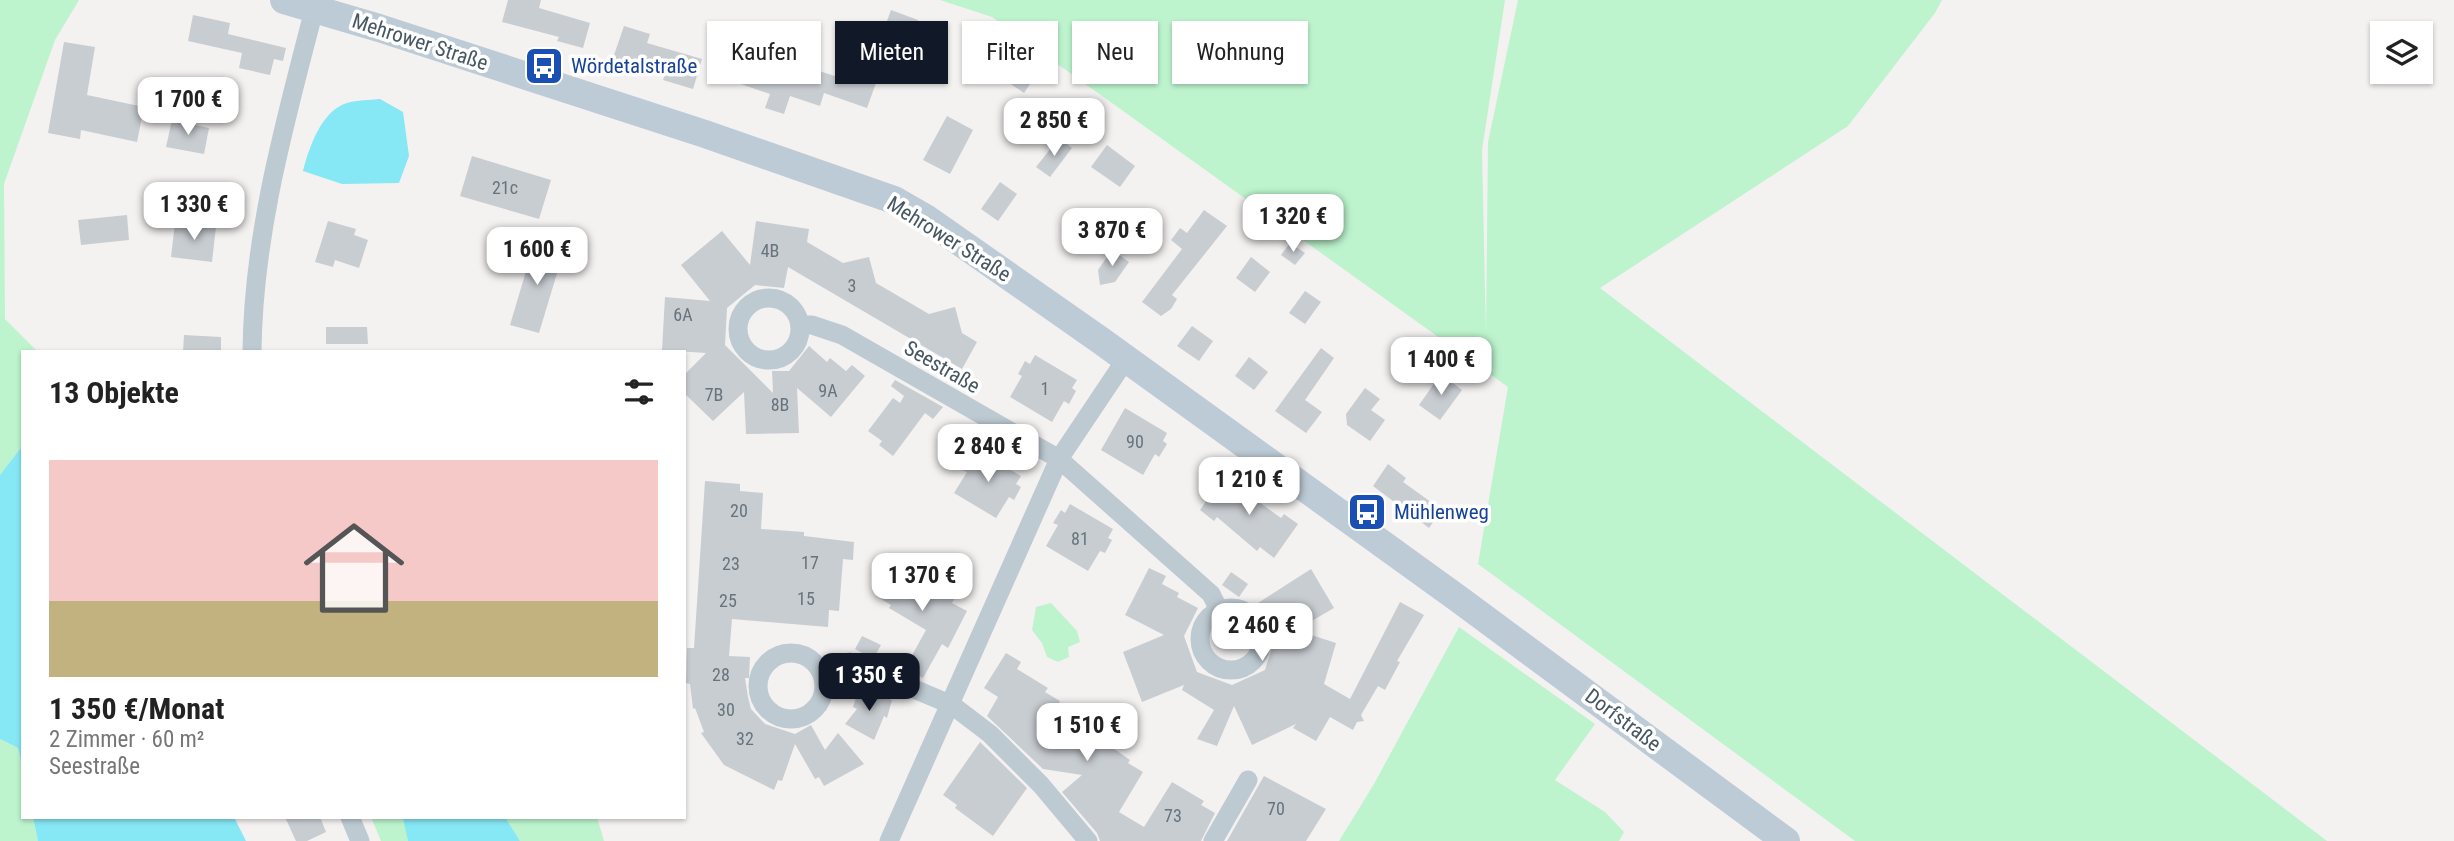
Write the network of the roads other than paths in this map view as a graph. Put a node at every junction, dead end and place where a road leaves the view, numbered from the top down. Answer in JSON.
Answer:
{"nodes":[{"id":1,"x":284,"y":0,"type":"edge"},
{"id":2,"x":314,"y":10,"type":"junction"},
{"id":3,"x":800,"y":325,"type":"dead end"},
{"id":4,"x":252,"y":350,"type":"edge"},
{"id":5,"x":1126,"y":359,"type":"junction"},
{"id":6,"x":1059,"y":458,"type":"junction"},
{"id":7,"x":1460,"y":600,"type":"joint"},
{"id":8,"x":1219,"y":610,"type":"dead end"},
{"id":9,"x":820,"y":670,"type":"dead end"},
{"id":10,"x":952,"y":705,"type":"junction"},
{"id":11,"x":1248,"y":780,"type":"dead end"},
{"id":12,"x":351,"y":819,"type":"edge"},
{"id":13,"x":360,"y":841,"type":"edge"},
{"id":14,"x":889,"y":841,"type":"edge"},
{"id":15,"x":1088,"y":841,"type":"edge"},
{"id":16,"x":1213,"y":841,"type":"edge"},
{"id":17,"x":1786,"y":841,"type":"edge"}],
"edges":[{"from":1,"to":2,"type":"main road","name":"Mehrower Straße"},
{"from":2,"to":4,"type":"street"},
{"from":2,"to":5,"type":"main road","name":"Mehrower Straße"},
{"from":3,"to":6,"type":"street","name":"Seestraße"},
{"from":5,"to":6,"type":"street"},
{"from":5,"to":7,"type":"main road","name":"Mehrower Straße"},
{"from":6,"to":8,"type":"street","name":"Seestraße"},
{"from":6,"to":10,"type":"street"},
{"from":7,"to":17,"type":"main road","name":"Dorfstraße"},
{"from":9,"to":10,"type":"street"},
{"from":10,"to":14,"type":"street"},
{"from":10,"to":15,"type":"street"},
{"from":11,"to":16,"type":"street"},
{"from":12,"to":13,"type":"street"}]}
